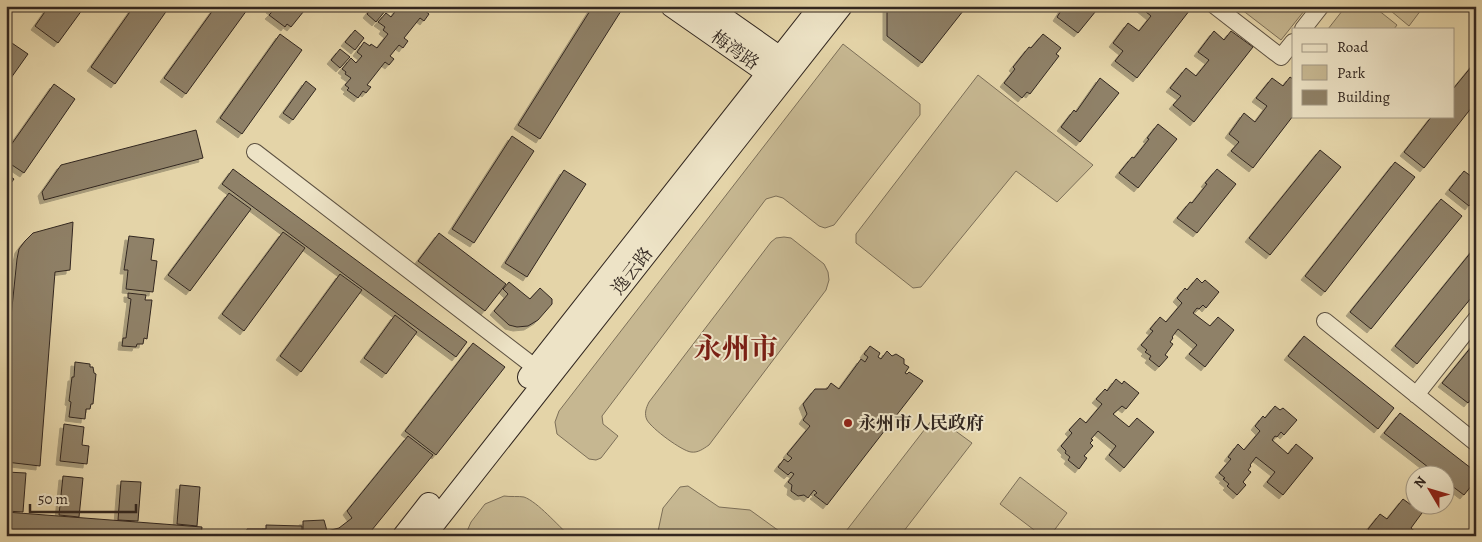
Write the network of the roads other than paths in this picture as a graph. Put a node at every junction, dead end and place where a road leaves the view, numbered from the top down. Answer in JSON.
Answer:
{"nodes":[{"id":1,"x":672,"y":6,"type":"edge"},
{"id":2,"x":706,"y":6,"type":"edge"},
{"id":3,"x":821,"y":6,"type":"edge"},
{"id":4,"x":841,"y":6,"type":"edge"},
{"id":5,"x":1215,"y":6,"type":"edge"},
{"id":6,"x":1321,"y":6,"type":"edge"},
{"id":7,"x":1304,"y":28,"type":"edge"},
{"id":8,"x":1292,"y":43,"type":"edge"},
{"id":9,"x":778,"y":68,"type":"junction"},
{"id":10,"x":255,"y":152,"type":"dead end"},
{"id":11,"x":1476,"y":319,"type":"edge"},
{"id":12,"x":1325,"y":321,"type":"dead end"},
{"id":13,"x":536,"y":368,"type":"junction"},
{"id":14,"x":1416,"y":395,"type":"junction"},
{"id":15,"x":1476,"y":443,"type":"edge"},
{"id":16,"x":404,"y":536,"type":"edge"},
{"id":17,"x":424,"y":536,"type":"edge"}],
"edges":[{"from":1,"to":9,"type":"street","name":"梅湾路"},
{"from":2,"to":9,"type":"street","name":"梅湾路"},
{"from":3,"to":9,"type":"street","name":"逸云路"},
{"from":4,"to":9,"type":"street","name":"逸云路"},
{"from":5,"to":8,"type":"street"},
{"from":6,"to":7,"type":"street"},
{"from":9,"to":13,"type":"street","name":"逸云路"},
{"from":9,"to":17,"type":"street","name":"逸云路"},
{"from":10,"to":13,"type":"street"},
{"from":11,"to":14,"type":"street"},
{"from":12,"to":14,"type":"street"},
{"from":13,"to":16,"type":"street","name":"逸云路"},
{"from":14,"to":15,"type":"street"}]}
